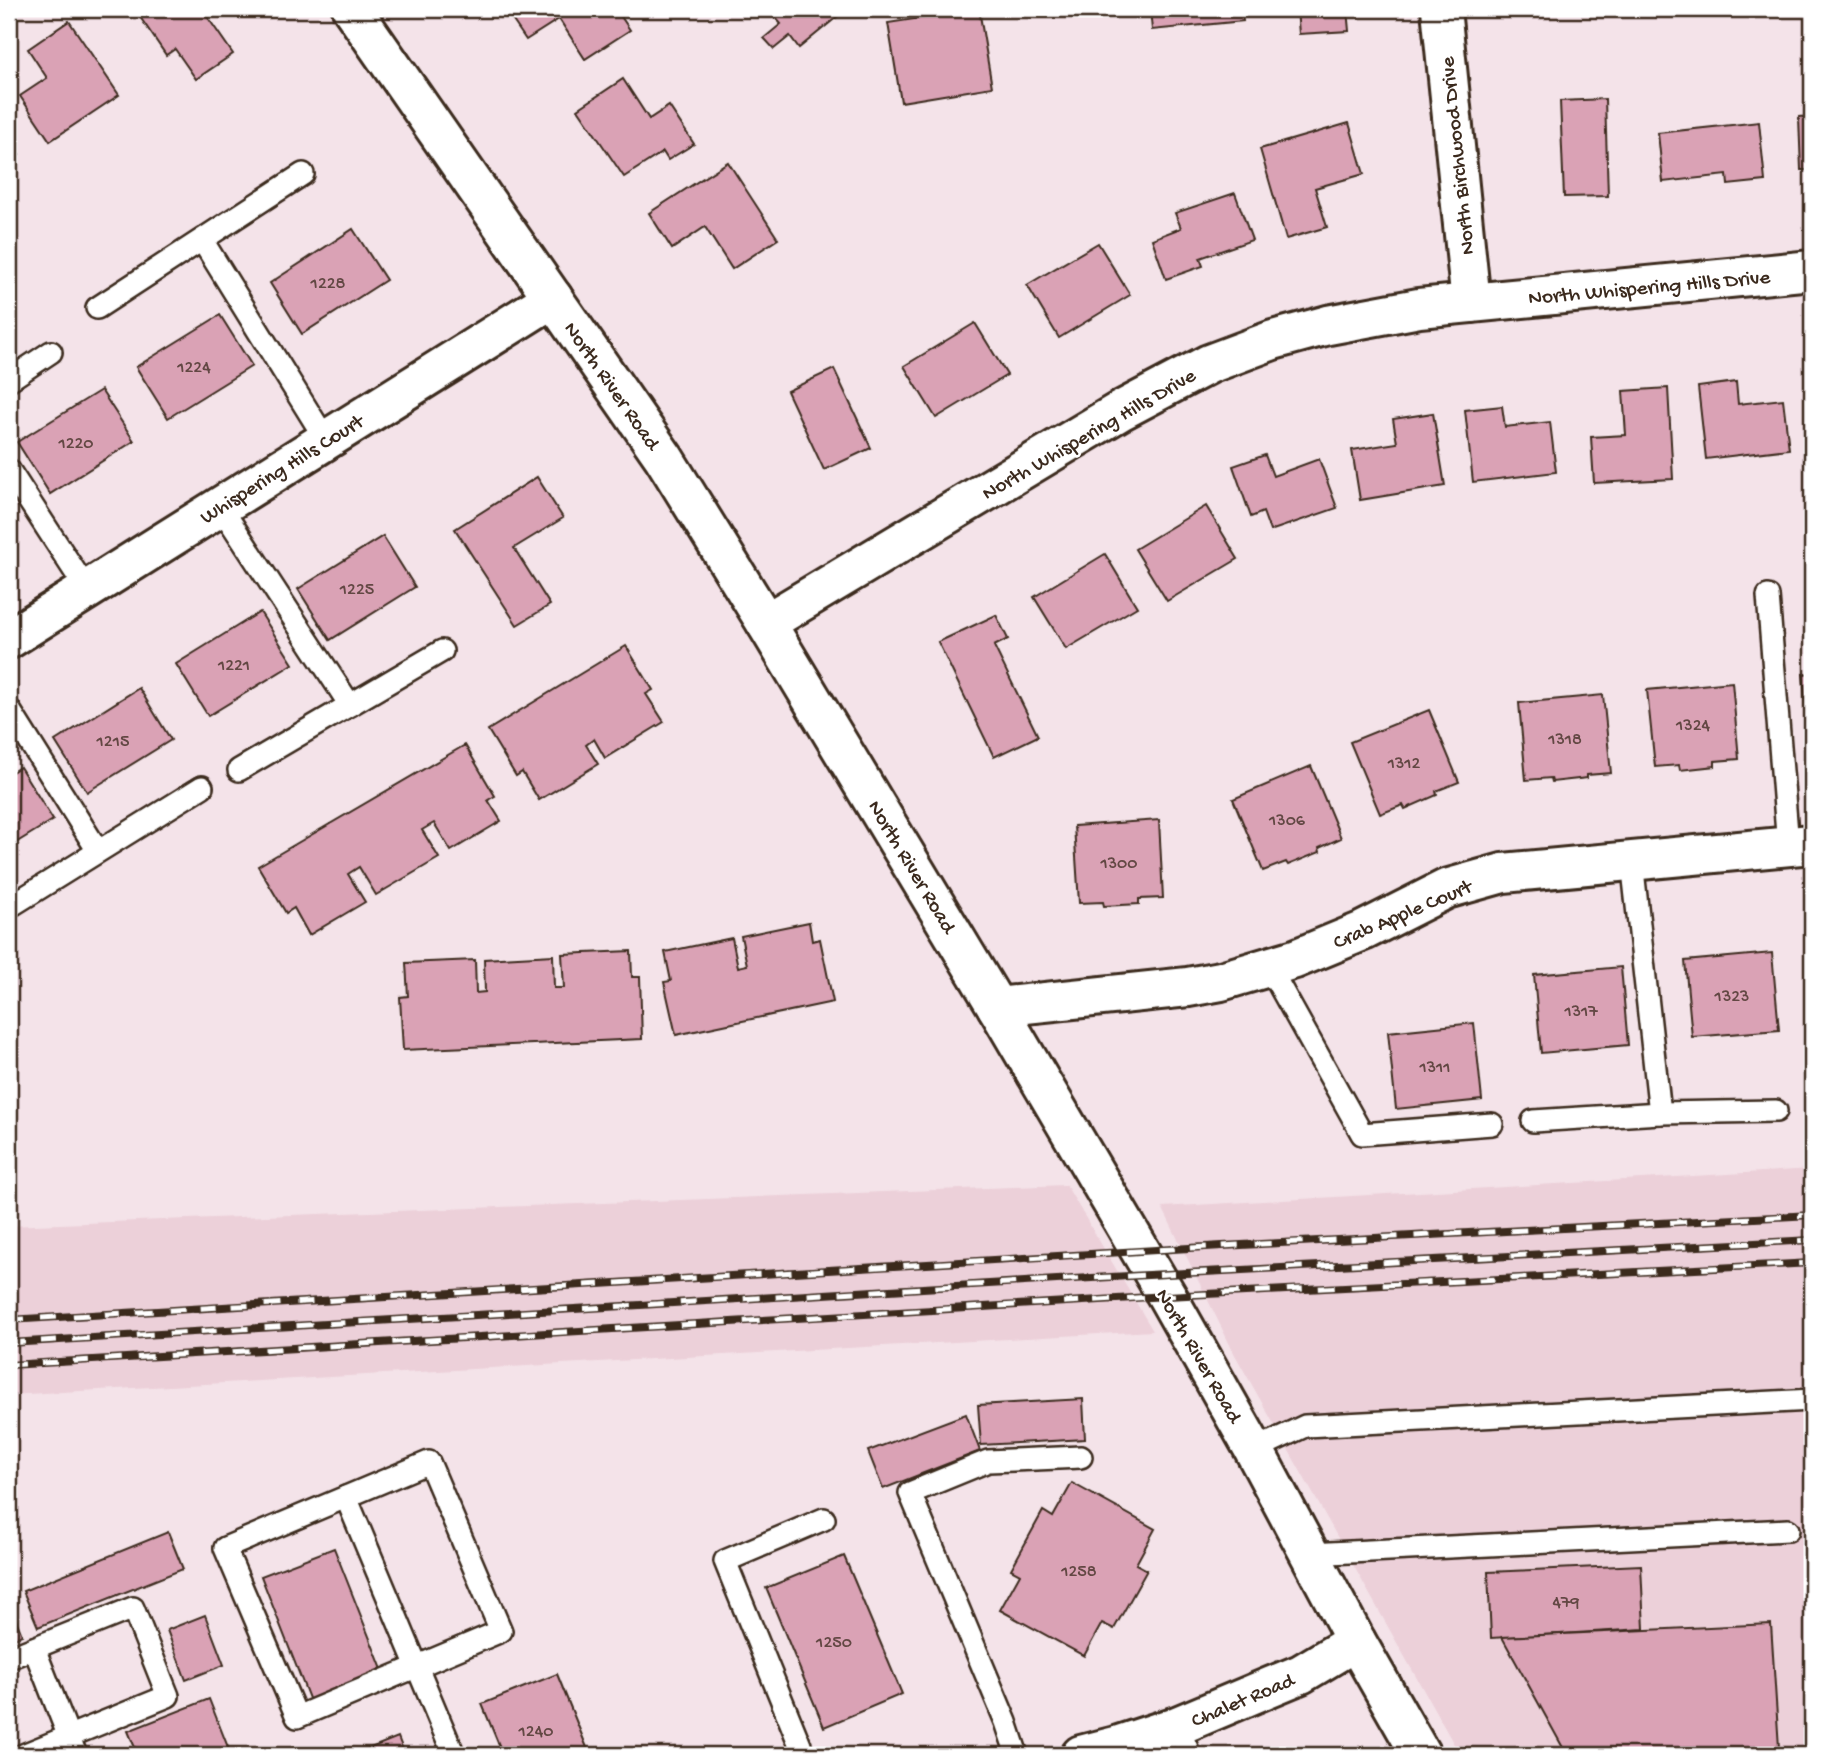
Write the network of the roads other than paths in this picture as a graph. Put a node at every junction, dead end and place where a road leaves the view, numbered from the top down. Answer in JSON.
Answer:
{"nodes":[{"id":1,"x":352,"y":9,"type":"edge"},
{"id":2,"x":1441,"y":9,"type":"edge"},
{"id":3,"x":303,"y":174,"type":"dead end"},
{"id":4,"x":202,"y":240,"type":"junction"},
{"id":5,"x":1812,"y":270,"type":"edge"},
{"id":6,"x":553,"y":298,"type":"junction"},
{"id":7,"x":1471,"y":303,"type":"junction"},
{"id":8,"x":97,"y":308,"type":"dead end"},
{"id":9,"x":51,"y":352,"type":"dead end"},
{"id":10,"x":9,"y":380,"type":"edge"},
{"id":11,"x":326,"y":440,"type":"junction"},
{"id":12,"x":9,"y":470,"type":"edge"},
{"id":13,"x":220,"y":506,"type":"junction"},
{"id":14,"x":87,"y":590,"type":"junction"},
{"id":15,"x":1768,"y":596,"type":"dead end"},
{"id":16,"x":766,"y":623,"type":"junction"},
{"id":17,"x":9,"y":639,"type":"edge"},
{"id":18,"x":442,"y":651,"type":"dead end"},
{"id":19,"x":350,"y":705,"type":"junction"},
{"id":20,"x":9,"y":709,"type":"edge"},
{"id":21,"x":239,"y":770,"type":"dead end"},
{"id":22,"x":202,"y":787,"type":"dead end"},
{"id":23,"x":1800,"y":845,"type":"edge"},
{"id":24,"x":98,"y":851,"type":"junction"},
{"id":25,"x":1632,"y":861,"type":"junction"},
{"id":26,"x":9,"y":907,"type":"edge"},
{"id":27,"x":1269,"y":967,"type":"junction"},
{"id":28,"x":997,"y":1007,"type":"junction"},
{"id":29,"x":1776,"y":1111,"type":"dead end"},
{"id":30,"x":1660,"y":1113,"type":"junction"},
{"id":31,"x":1533,"y":1121,"type":"dead end"},
{"id":32,"x":1492,"y":1124,"type":"dead end"},
{"id":33,"x":1812,"y":1400,"type":"edge"},
{"id":34,"x":1254,"y":1450,"type":"junction"},
{"id":35,"x":1081,"y":1457,"type":"dead end"},
{"id":36,"x":346,"y":1497,"type":"junction"},
{"id":37,"x":824,"y":1519,"type":"dead end"},
{"id":38,"x":1788,"y":1530,"type":"dead end"},
{"id":39,"x":1310,"y":1554,"type":"junction"},
{"id":40,"x":1356,"y":1641,"type":"junction"},
{"id":41,"x":34,"y":1648,"type":"junction"},
{"id":42,"x":9,"y":1658,"type":"edge"},
{"id":43,"x":418,"y":1665,"type":"junction"},
{"id":44,"x":1184,"y":1740,"type":"edge"},
{"id":45,"x":72,"y":1746,"type":"edge"},
{"id":46,"x":23,"y":1755,"type":"edge"},
{"id":47,"x":454,"y":1755,"type":"edge"},
{"id":48,"x":804,"y":1755,"type":"edge"},
{"id":49,"x":1017,"y":1755,"type":"edge"},
{"id":50,"x":1081,"y":1755,"type":"edge"},
{"id":51,"x":1421,"y":1755,"type":"edge"}],
"edges":[{"from":1,"to":6,"type":"street","name":"North River Road"},
{"from":2,"to":7,"type":"street","name":"North Birchwood Drive"},
{"from":3,"to":4,"type":"lane"},
{"from":4,"to":8,"type":"lane"},
{"from":4,"to":11,"type":"lane"},
{"from":5,"to":7,"type":"street","name":"North Whispering Hills Drive"},
{"from":6,"to":11,"type":"street","name":"Whispering Hills Court"},
{"from":6,"to":16,"type":"street","name":"North River Road"},
{"from":7,"to":16,"type":"street","name":"North Whispering Hills Drive"},
{"from":9,"to":10,"type":"lane"},
{"from":11,"to":13,"type":"street","name":"Whispering Hills Court"},
{"from":12,"to":14,"type":"lane"},
{"from":13,"to":14,"type":"street","name":"Whispering Hills Court"},
{"from":13,"to":19,"type":"lane"},
{"from":14,"to":17,"type":"street","name":"Whispering Hills Court"},
{"from":15,"to":23,"type":"lane"},
{"from":16,"to":28,"type":"street","name":"North River Road"},
{"from":18,"to":19,"type":"lane"},
{"from":19,"to":21,"type":"lane"},
{"from":20,"to":24,"type":"lane"},
{"from":22,"to":24,"type":"lane"},
{"from":23,"to":25,"type":"street","name":"Crab Apple Court"},
{"from":24,"to":26,"type":"lane"},
{"from":25,"to":27,"type":"street","name":"Crab Apple Court"},
{"from":25,"to":30,"type":"lane"},
{"from":27,"to":28,"type":"street","name":"Crab Apple Court"},
{"from":27,"to":32,"type":"lane"},
{"from":28,"to":34,"type":"street","name":"North River Road"},
{"from":29,"to":30,"type":"lane"},
{"from":30,"to":31,"type":"lane"},
{"from":33,"to":34,"type":"lane"},
{"from":34,"to":39,"type":"street","name":"North River Road"},
{"from":35,"to":49,"type":"lane"},
{"from":36,"to":43,"type":"lane"},
{"from":36,"to":43,"type":"lane"},
{"from":36,"to":43,"type":"lane"},
{"from":37,"to":48,"type":"lane"},
{"from":38,"to":39,"type":"lane"},
{"from":39,"to":40,"type":"street","name":"North River Road"},
{"from":40,"to":44,"type":"street","name":"Chalet Road"},
{"from":40,"to":51,"type":"street","name":"North River Road"},
{"from":41,"to":42,"type":"lane"},
{"from":41,"to":45,"type":"lane"},
{"from":41,"to":45,"type":"lane"},
{"from":43,"to":47,"type":"lane"},
{"from":44,"to":50,"type":"street","name":"Chalet Road"},
{"from":45,"to":46,"type":"lane"}]}
